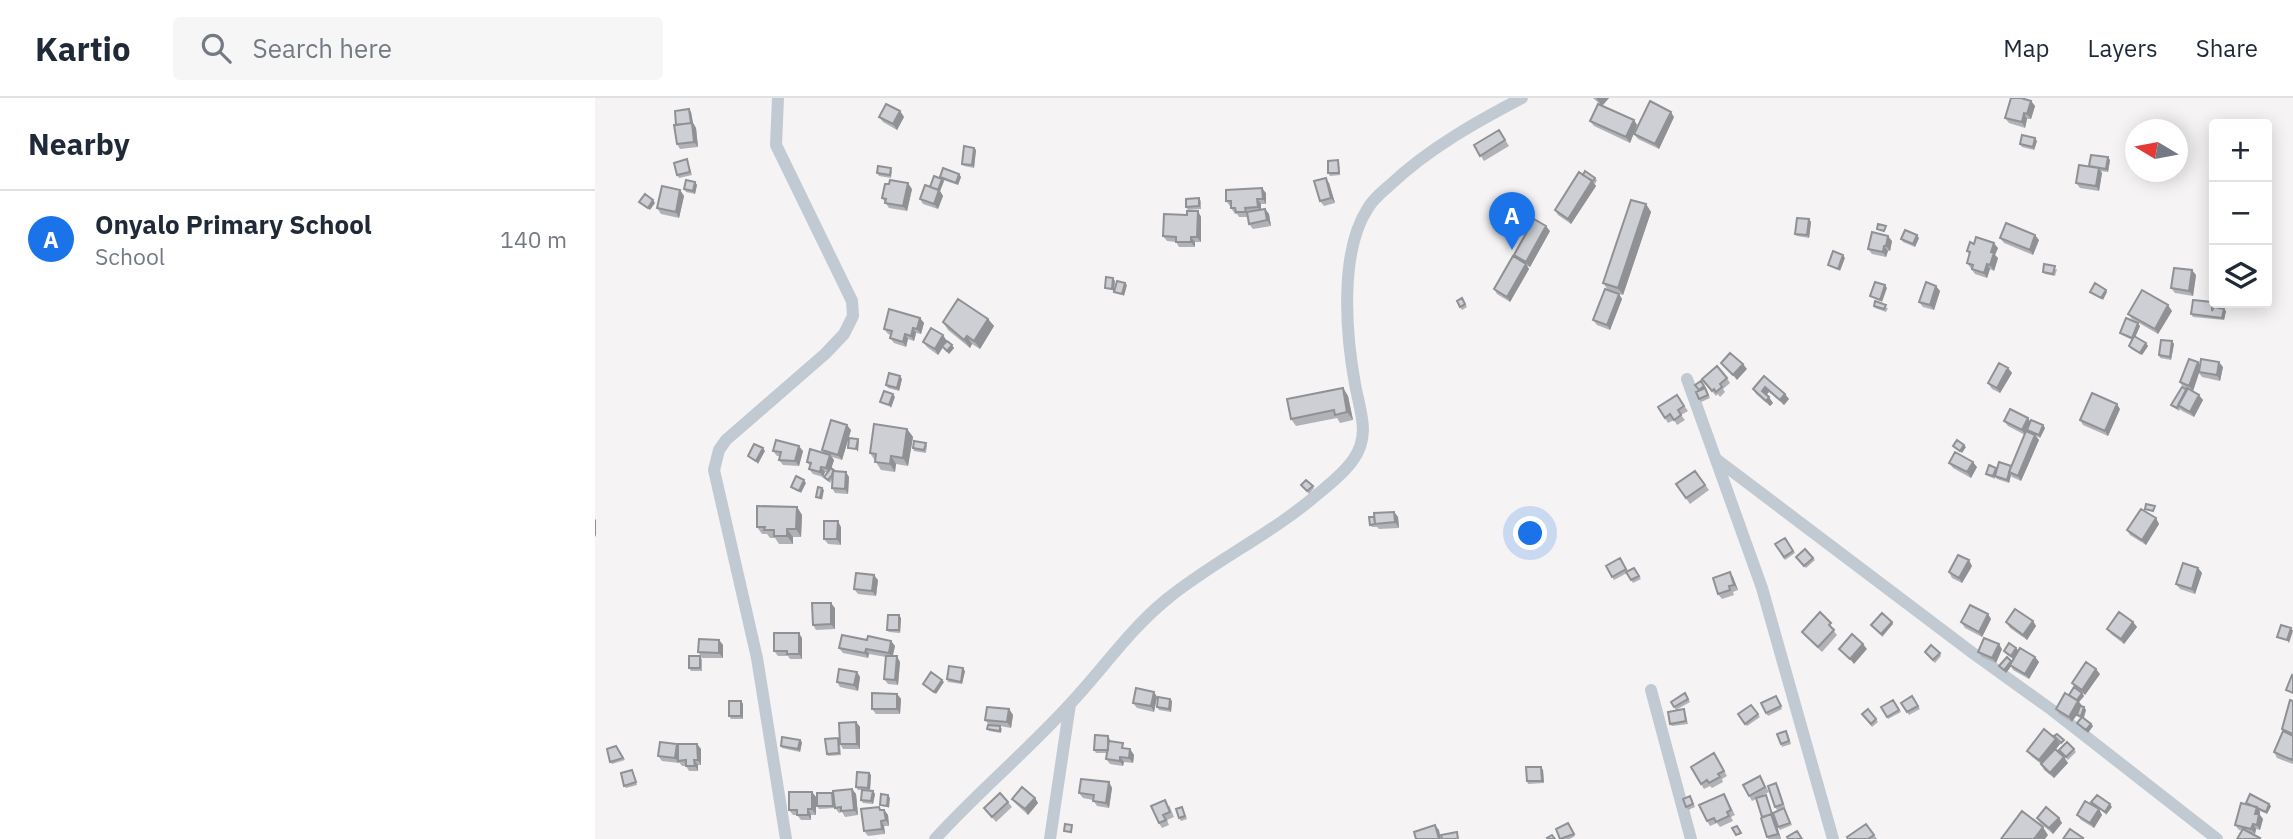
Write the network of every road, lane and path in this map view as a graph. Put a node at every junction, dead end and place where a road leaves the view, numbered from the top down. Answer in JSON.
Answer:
{"nodes":[{"id":1,"x":778,"y":98,"type":"edge"},
{"id":2,"x":1522,"y":98,"type":"edge"},
{"id":3,"x":1687,"y":379,"type":"dead end"},
{"id":4,"x":1716,"y":459,"type":"junction"},
{"id":5,"x":1651,"y":690,"type":"dead end"},
{"id":6,"x":1070,"y":704,"type":"junction"},
{"id":7,"x":786,"y":839,"type":"edge"},
{"id":8,"x":935,"y":839,"type":"edge"},
{"id":9,"x":1050,"y":839,"type":"edge"},
{"id":10,"x":1691,"y":839,"type":"edge"},
{"id":11,"x":1833,"y":839,"type":"edge"},
{"id":12,"x":2217,"y":839,"type":"edge"}],
"edges":[{"from":1,"to":7,"type":"street"},
{"from":2,"to":6,"type":"street"},
{"from":3,"to":4,"type":"street"},
{"from":4,"to":11,"type":"street"},
{"from":4,"to":12,"type":"street"},
{"from":5,"to":10,"type":"street"},
{"from":6,"to":8,"type":"street"},
{"from":6,"to":9,"type":"street"}]}
